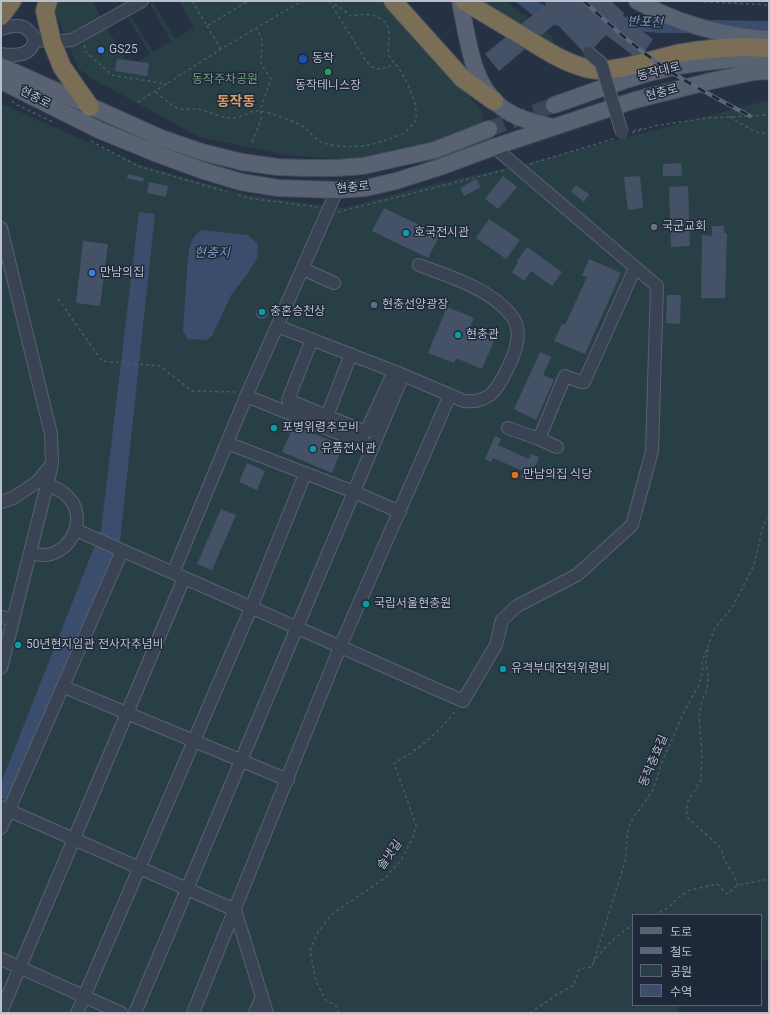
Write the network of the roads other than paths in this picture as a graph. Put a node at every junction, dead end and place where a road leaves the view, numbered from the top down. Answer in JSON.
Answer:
{"nodes":[{"id":1,"x":12,"y":1,"type":"edge"},
{"id":2,"x":48,"y":1,"type":"edge"},
{"id":3,"x":142,"y":1,"type":"edge"},
{"id":4,"x":393,"y":1,"type":"edge"},
{"id":5,"x":460,"y":1,"type":"edge"},
{"id":6,"x":464,"y":1,"type":"edge"},
{"id":7,"x":637,"y":1,"type":"edge"},
{"id":8,"x":1,"y":16,"type":"edge"},
{"id":9,"x":1,"y":29,"type":"edge"},
{"id":10,"x":769,"y":39,"type":"edge"},
{"id":11,"x":44,"y":40,"type":"junction"},
{"id":12,"x":769,"y":48,"type":"edge"},
{"id":13,"x":589,"y":53,"type":"dead end"},
{"id":14,"x":1,"y":54,"type":"edge"},
{"id":15,"x":769,"y":58,"type":"edge"},
{"id":16,"x":1,"y":66,"type":"edge"},
{"id":17,"x":769,"y":77,"type":"edge"},
{"id":18,"x":1,"y":81,"type":"edge"},
{"id":19,"x":494,"y":101,"type":"junction"},
{"id":20,"x":554,"y":105,"type":"tunnel mouth"},
{"id":21,"x":90,"y":107,"type":"junction"},
{"id":22,"x":553,"y":127,"type":"junction"},
{"id":23,"x":489,"y":129,"type":"tunnel mouth"},
{"id":24,"x":622,"y":133,"type":"dead end"},
{"id":25,"x":494,"y":147,"type":"junction"},
{"id":26,"x":337,"y":190,"type":"junction"},
{"id":27,"x":1,"y":228,"type":"edge"},
{"id":28,"x":418,"y":265,"type":"dead end"},
{"id":29,"x":303,"y":268,"type":"junction"},
{"id":30,"x":635,"y":268,"type":"junction"},
{"id":31,"x":334,"y":283,"type":"dead end"},
{"id":32,"x":277,"y":326,"type":"junction"},
{"id":33,"x":312,"y":339,"type":"junction"},
{"id":34,"x":352,"y":354,"type":"junction"},
{"id":35,"x":399,"y":373,"type":"junction"},
{"id":36,"x":247,"y":394,"type":"junction"},
{"id":37,"x":450,"y":394,"type":"junction"},
{"id":38,"x":327,"y":416,"type":"junction"},
{"id":39,"x":508,"y":428,"type":"dead end"},
{"id":40,"x":539,"y":439,"type":"junction"},
{"id":41,"x":226,"y":443,"type":"junction"},
{"id":42,"x":557,"y":447,"type":"dead end"},
{"id":43,"x":373,"y":448,"type":"junction"},
{"id":44,"x":52,"y":464,"type":"junction"},
{"id":45,"x":305,"y":474,"type":"junction"},
{"id":46,"x":47,"y":485,"type":"junction"},
{"id":47,"x":354,"y":492,"type":"junction"},
{"id":48,"x":1,"y":502,"type":"edge"},
{"id":49,"x":400,"y":512,"type":"junction"},
{"id":50,"x":76,"y":530,"type":"junction"},
{"id":51,"x":122,"y":551,"type":"junction"},
{"id":52,"x":30,"y":553,"type":"junction"},
{"id":53,"x":173,"y":573,"type":"junction"},
{"id":54,"x":184,"y":578,"type":"junction"},
{"id":55,"x":251,"y":608,"type":"junction"},
{"id":56,"x":1,"y":617,"type":"edge"},
{"id":57,"x":13,"y":619,"type":"junction"},
{"id":58,"x":297,"y":628,"type":"junction"},
{"id":59,"x":340,"y":647,"type":"junction"},
{"id":60,"x":1,"y":668,"type":"edge"},
{"id":61,"x":64,"y":687,"type":"junction"},
{"id":62,"x":128,"y":714,"type":"junction"},
{"id":63,"x":194,"y":741,"type":"junction"},
{"id":64,"x":242,"y":760,"type":"junction"},
{"id":65,"x":288,"y":780,"type":"junction"},
{"id":66,"x":5,"y":809,"type":"edge"},
{"id":67,"x":1,"y":828,"type":"edge"},
{"id":68,"x":74,"y":839,"type":"junction"},
{"id":69,"x":139,"y":868,"type":"junction"},
{"id":70,"x":187,"y":889,"type":"junction"},
{"id":71,"x":235,"y":910,"type":"junction"},
{"id":72,"x":1,"y":959,"type":"edge"},
{"id":73,"x":20,"y":968,"type":"junction"},
{"id":74,"x":84,"y":996,"type":"junction"},
{"id":75,"x":262,"y":996,"type":"junction"},
{"id":76,"x":1,"y":1012,"type":"edge"},
{"id":77,"x":77,"y":1013,"type":"edge"},
{"id":78,"x":121,"y":1013,"type":"edge"},
{"id":79,"x":135,"y":1013,"type":"edge"},
{"id":80,"x":193,"y":1013,"type":"edge"},
{"id":81,"x":255,"y":1013,"type":"edge"},
{"id":82,"x":267,"y":1013,"type":"edge"}],
"edges":[{"from":1,"to":8,"type":"highway"},
{"from":2,"to":11,"type":"highway"},
{"from":3,"to":11,"type":"street"},
{"from":4,"to":19,"type":"highway"},
{"from":5,"to":19,"type":"main road"},
{"from":6,"to":12,"type":"highway"},
{"from":7,"to":10,"type":"main road"},
{"from":9,"to":11,"type":"street"},
{"from":11,"to":14,"type":"street"},
{"from":11,"to":21,"type":"highway"},
{"from":13,"to":24,"type":"street","bridge":true},
{"from":15,"to":20,"type":"main road","name":"동작대로"},
{"from":16,"to":21,"type":"main road","name":"현충로"},
{"from":17,"to":22,"type":"main road","name":"현충로"},
{"from":18,"to":26,"type":"main road","name":"현충로"},
{"from":19,"to":22,"type":"main road"},
{"from":21,"to":23,"type":"main road","name":"현충로"},
{"from":22,"to":25,"type":"main road","name":"현충로"},
{"from":25,"to":26,"type":"main road","name":"현충로"},
{"from":25,"to":30,"type":"street"},
{"from":26,"to":29,"type":"street"},
{"from":27,"to":44,"type":"street"},
{"from":28,"to":37,"type":"street"},
{"from":29,"to":31,"type":"street"},
{"from":29,"to":32,"type":"street"},
{"from":30,"to":40,"type":"street"},
{"from":30,"to":59,"type":"street"},
{"from":32,"to":33,"type":"street"},
{"from":32,"to":36,"type":"street"},
{"from":33,"to":34,"type":"street"},
{"from":33,"to":38,"type":"street"},
{"from":34,"to":35,"type":"street"},
{"from":34,"to":38,"type":"street"},
{"from":35,"to":37,"type":"street"},
{"from":35,"to":38,"type":"street"},
{"from":35,"to":43,"type":"street"},
{"from":36,"to":41,"type":"street"},
{"from":36,"to":43,"type":"street"},
{"from":37,"to":49,"type":"street"},
{"from":39,"to":40,"type":"street"},
{"from":40,"to":42,"type":"street"},
{"from":41,"to":45,"type":"street"},
{"from":41,"to":53,"type":"street"},
{"from":43,"to":47,"type":"street"},
{"from":44,"to":46,"type":"street"},
{"from":44,"to":48,"type":"street"},
{"from":45,"to":47,"type":"street"},
{"from":45,"to":55,"type":"street"},
{"from":46,"to":50,"type":"street"},
{"from":46,"to":52,"type":"street"},
{"from":47,"to":49,"type":"street"},
{"from":47,"to":58,"type":"street"},
{"from":49,"to":59,"type":"street"},
{"from":50,"to":51,"type":"street"},
{"from":50,"to":52,"type":"street"},
{"from":51,"to":53,"type":"street"},
{"from":51,"to":61,"type":"street"},
{"from":52,"to":57,"type":"street"},
{"from":53,"to":54,"type":"street"},
{"from":54,"to":55,"type":"street"},
{"from":54,"to":62,"type":"street"},
{"from":55,"to":58,"type":"street"},
{"from":55,"to":63,"type":"street"},
{"from":56,"to":57,"type":"street"},
{"from":57,"to":60,"type":"street"},
{"from":58,"to":59,"type":"street"},
{"from":58,"to":64,"type":"street"},
{"from":59,"to":65,"type":"street"},
{"from":61,"to":62,"type":"street"},
{"from":61,"to":66,"type":"street"},
{"from":62,"to":63,"type":"street"},
{"from":62,"to":68,"type":"street"},
{"from":63,"to":64,"type":"street"},
{"from":63,"to":69,"type":"street"},
{"from":64,"to":65,"type":"street"},
{"from":64,"to":70,"type":"street"},
{"from":65,"to":71,"type":"street"},
{"from":66,"to":67,"type":"street"},
{"from":66,"to":68,"type":"street"},
{"from":68,"to":69,"type":"street"},
{"from":68,"to":73,"type":"street"},
{"from":69,"to":70,"type":"street"},
{"from":69,"to":74,"type":"street"},
{"from":70,"to":71,"type":"street"},
{"from":70,"to":79,"type":"street"},
{"from":71,"to":75,"type":"street"},
{"from":71,"to":80,"type":"street"},
{"from":72,"to":73,"type":"street"},
{"from":73,"to":74,"type":"street"},
{"from":73,"to":76,"type":"street"},
{"from":74,"to":77,"type":"street"},
{"from":74,"to":78,"type":"street"},
{"from":75,"to":81,"type":"street"},
{"from":75,"to":82,"type":"street"}]}
